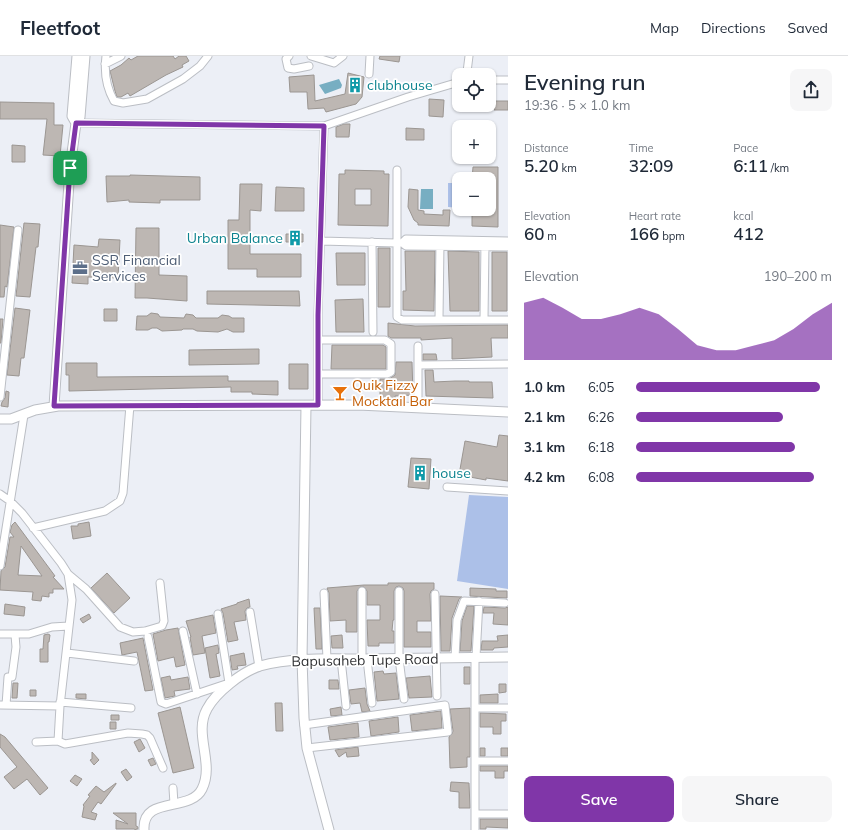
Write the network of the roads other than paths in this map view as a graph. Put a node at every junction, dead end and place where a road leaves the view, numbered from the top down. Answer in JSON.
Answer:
{"nodes":[{"id":1,"x":77,"y":56,"type":"edge"},
{"id":2,"x":85,"y":56,"type":"edge"},
{"id":3,"x":106,"y":56,"type":"edge"},
{"id":4,"x":121,"y":56,"type":"edge"},
{"id":5,"x":208,"y":56,"type":"edge"},
{"id":6,"x":289,"y":56,"type":"edge"},
{"id":7,"x":311,"y":56,"type":"edge"},
{"id":8,"x":344,"y":56,"type":"edge"},
{"id":9,"x":370,"y":56,"type":"edge"},
{"id":10,"x":469,"y":56,"type":"edge"},
{"id":11,"x":105,"y":64,"type":"junction"},
{"id":12,"x":309,"y":66,"type":"dead end"},
{"id":13,"x":468,"y":68,"type":"edge"},
{"id":14,"x":369,"y":74,"type":"dead end"},
{"id":15,"x":496,"y":80,"type":"edge"},
{"id":16,"x":508,"y":80,"type":"edge"},
{"id":17,"x":78,"y":81,"type":"junction"},
{"id":18,"x":452,"y":84,"type":"edge"},
{"id":19,"x":76,"y":123,"type":"junction"},
{"id":20,"x":324,"y":126,"type":"junction"},
{"id":21,"x":397,"y":170,"type":"dead end"},
{"id":22,"x":18,"y":230,"type":"dead end"},
{"id":23,"x":321,"y":241,"type":"junction"},
{"id":24,"x":508,"y":241,"type":"edge"},
{"id":25,"x":372,"y":242,"type":"junction"},
{"id":26,"x":399,"y":243,"type":"junction"},
{"id":27,"x":440,"y":243,"type":"junction"},
{"id":28,"x":485,"y":244,"type":"junction"},
{"id":29,"x":508,"y":247,"type":"edge"},
{"id":30,"x":439,"y":319,"type":"junction"},
{"id":31,"x":484,"y":320,"type":"junction"},
{"id":32,"x":508,"y":320,"type":"edge"},
{"id":33,"x":373,"y":332,"type":"dead end"},
{"id":34,"x":318,"y":340,"type":"junction"},
{"id":35,"x":418,"y":346,"type":"dead end"},
{"id":36,"x":419,"y":364,"type":"junction"},
{"id":37,"x":508,"y":364,"type":"edge"},
{"id":38,"x":318,"y":374,"type":"junction"},
{"id":39,"x":0,"y":397,"type":"edge"},
{"id":40,"x":130,"y":405,"type":"junction"},
{"id":41,"x":318,"y":405,"type":"junction"},
{"id":42,"x":54,"y":406,"type":"junction"},
{"id":43,"x":306,"y":406,"type":"junction"},
{"id":44,"x":418,"y":408,"type":"junction"},
{"id":45,"x":508,"y":412,"type":"edge"},
{"id":46,"x":24,"y":415,"type":"junction"},
{"id":47,"x":0,"y":419,"type":"edge"},
{"id":48,"x":447,"y":487,"type":"dead end"},
{"id":49,"x":508,"y":491,"type":"edge"},
{"id":50,"x":0,"y":494,"type":"edge"},
{"id":51,"x":10,"y":501,"type":"junction"},
{"id":52,"x":33,"y":528,"type":"junction"},
{"id":53,"x":0,"y":566,"type":"edge"},
{"id":54,"x":68,"y":574,"type":"junction"},
{"id":55,"x":160,"y":583,"type":"dead end"},
{"id":56,"x":362,"y":591,"type":"dead end"},
{"id":57,"x":399,"y":591,"type":"dead end"},
{"id":58,"x":324,"y":593,"type":"dead end"},
{"id":59,"x":435,"y":594,"type":"dead end"},
{"id":60,"x":479,"y":602,"type":"junction"},
{"id":61,"x":505,"y":603,"type":"dead end"},
{"id":62,"x":250,"y":612,"type":"dead end"},
{"id":63,"x":218,"y":614,"type":"dead end"},
{"id":64,"x":69,"y":626,"type":"junction"},
{"id":65,"x":183,"y":630,"type":"dead end"},
{"id":66,"x":0,"y":634,"type":"edge"},
{"id":67,"x":16,"y":635,"type":"junction"},
{"id":68,"x":148,"y":637,"type":"dead end"},
{"id":69,"x":67,"y":653,"type":"junction"},
{"id":70,"x":476,"y":657,"type":"junction"},
{"id":71,"x":508,"y":657,"type":"edge"},
{"id":72,"x":399,"y":658,"type":"junction"},
{"id":73,"x":436,"y":658,"type":"junction"},
{"id":74,"x":455,"y":658,"type":"junction"},
{"id":75,"x":302,"y":659,"type":"junction"},
{"id":76,"x":327,"y":659,"type":"junction"},
{"id":77,"x":341,"y":659,"type":"junction"},
{"id":78,"x":365,"y":659,"type":"junction"},
{"id":79,"x":134,"y":661,"type":"dead end"},
{"id":80,"x":259,"y":667,"type":"junction"},
{"id":81,"x":229,"y":683,"type":"junction"},
{"id":82,"x":197,"y":694,"type":"junction"},
{"id":83,"x":437,"y":696,"type":"dead end"},
{"id":84,"x":404,"y":699,"type":"dead end"},
{"id":85,"x":60,"y":704,"type":"junction"},
{"id":86,"x":372,"y":704,"type":"dead end"},
{"id":87,"x":3,"y":705,"type":"edge"},
{"id":88,"x":346,"y":706,"type":"dead end"},
{"id":89,"x":131,"y":708,"type":"dead end"},
{"id":90,"x":475,"y":708,"type":"junction"},
{"id":91,"x":508,"y":708,"type":"edge"},
{"id":92,"x":304,"y":725,"type":"junction"},
{"id":93,"x":58,"y":741,"type":"junction"},
{"id":94,"x":36,"y":742,"type":"dead end"},
{"id":95,"x":306,"y":748,"type":"junction"},
{"id":96,"x":508,"y":761,"type":"edge"},
{"id":97,"x":475,"y":762,"type":"junction"},
{"id":98,"x":163,"y":768,"type":"dead end"},
{"id":99,"x":173,"y":788,"type":"dead end"},
{"id":100,"x":174,"y":804,"type":"junction"},
{"id":101,"x":475,"y":814,"type":"junction"},
{"id":102,"x":508,"y":814,"type":"edge"},
{"id":103,"x":144,"y":830,"type":"edge"},
{"id":104,"x":329,"y":830,"type":"edge"},
{"id":105,"x":475,"y":830,"type":"edge"}],
"edges":[{"from":1,"to":17,"type":"street"},
{"from":2,"to":17,"type":"street"},
{"from":3,"to":11,"type":"street"},
{"from":4,"to":11,"type":"street"},
{"from":5,"to":11,"type":"street"},
{"from":6,"to":12,"type":"street"},
{"from":7,"to":8,"type":"street"},
{"from":9,"to":14,"type":"street"},
{"from":10,"to":13,"type":"street"},
{"from":15,"to":16,"type":"street"},
{"from":17,"to":19,"type":"street"},
{"from":18,"to":20,"type":"street"},
{"from":19,"to":20,"type":"street"},
{"from":19,"to":42,"type":"street"},
{"from":20,"to":23,"type":"street"},
{"from":21,"to":26,"type":"street"},
{"from":22,"to":39,"type":"street"},
{"from":23,"to":25,"type":"street"},
{"from":23,"to":34,"type":"street"},
{"from":24,"to":28,"type":"street"},
{"from":25,"to":26,"type":"street"},
{"from":25,"to":33,"type":"street"},
{"from":26,"to":27,"type":"street"},
{"from":26,"to":30,"type":"street"},
{"from":27,"to":28,"type":"street"},
{"from":27,"to":30,"type":"street"},
{"from":28,"to":29,"type":"street"},
{"from":28,"to":31,"type":"street"},
{"from":30,"to":31,"type":"street"},
{"from":31,"to":32,"type":"street"},
{"from":34,"to":38,"type":"street"},
{"from":34,"to":38,"type":"street"},
{"from":35,"to":36,"type":"street"},
{"from":36,"to":37,"type":"street"},
{"from":36,"to":44,"type":"street"},
{"from":38,"to":41,"type":"street"},
{"from":40,"to":42,"type":"street"},
{"from":40,"to":43,"type":"street"},
{"from":40,"to":52,"type":"street"},
{"from":41,"to":43,"type":"street"},
{"from":41,"to":44,"type":"street"},
{"from":42,"to":46,"type":"street"},
{"from":43,"to":75,"type":"street"},
{"from":44,"to":45,"type":"street"},
{"from":46,"to":47,"type":"street"},
{"from":46,"to":51,"type":"street"},
{"from":48,"to":49,"type":"street"},
{"from":50,"to":51,"type":"street"},
{"from":51,"to":52,"type":"street"},
{"from":51,"to":53,"type":"street"},
{"from":52,"to":54,"type":"street"},
{"from":54,"to":55,"type":"street"},
{"from":54,"to":64,"type":"street"},
{"from":56,"to":78,"type":"street"},
{"from":57,"to":72,"type":"street"},
{"from":58,"to":76,"type":"street"},
{"from":59,"to":73,"type":"street"},
{"from":60,"to":61,"type":"street"},
{"from":60,"to":70,"type":"street"},
{"from":60,"to":74,"type":"street"},
{"from":62,"to":80,"type":"street"},
{"from":63,"to":81,"type":"street"},
{"from":64,"to":67,"type":"street"},
{"from":64,"to":69,"type":"street"},
{"from":65,"to":82,"type":"street"},
{"from":66,"to":67,"type":"street"},
{"from":67,"to":87,"type":"street"},
{"from":68,"to":82,"type":"street"},
{"from":69,"to":79,"type":"street"},
{"from":69,"to":85,"type":"street"},
{"from":70,"to":71,"type":"street","name":"Bapusaheb Tupe Road"},
{"from":70,"to":74,"type":"street","name":"Bapusaheb Tupe Road"},
{"from":70,"to":90,"type":"street"},
{"from":72,"to":73,"type":"street","name":"Bapusaheb Tupe Road"},
{"from":72,"to":78,"type":"street","name":"Bapusaheb Tupe Road"},
{"from":72,"to":84,"type":"street"},
{"from":73,"to":74,"type":"street","name":"Bapusaheb Tupe Road"},
{"from":73,"to":83,"type":"street"},
{"from":75,"to":76,"type":"street","name":"Bapusaheb Tupe Road"},
{"from":75,"to":80,"type":"street","name":"Bapusaheb Tupe Road"},
{"from":75,"to":92,"type":"street"},
{"from":76,"to":77,"type":"street","name":"Bapusaheb Tupe Road"},
{"from":77,"to":78,"type":"street","name":"Bapusaheb Tupe Road"},
{"from":77,"to":88,"type":"street"},
{"from":78,"to":86,"type":"street"},
{"from":80,"to":81,"type":"street","name":"Bapusaheb Tupe Road"},
{"from":81,"to":82,"type":"street"},
{"from":81,"to":100,"type":"street","name":"Bapusaheb Tupe Road"},
{"from":85,"to":87,"type":"street"},
{"from":85,"to":89,"type":"street"},
{"from":85,"to":93,"type":"street"},
{"from":90,"to":91,"type":"street"},
{"from":90,"to":97,"type":"street"},
{"from":92,"to":95,"type":"street"},
{"from":92,"to":95,"type":"street"},
{"from":93,"to":94,"type":"street"},
{"from":93,"to":98,"type":"street"},
{"from":95,"to":104,"type":"street"},
{"from":96,"to":97,"type":"street"},
{"from":97,"to":101,"type":"street"},
{"from":99,"to":100,"type":"street"},
{"from":100,"to":103,"type":"street","name":"Bapusaheb Tupe Road"},
{"from":101,"to":102,"type":"street"},
{"from":101,"to":105,"type":"street"}]}
